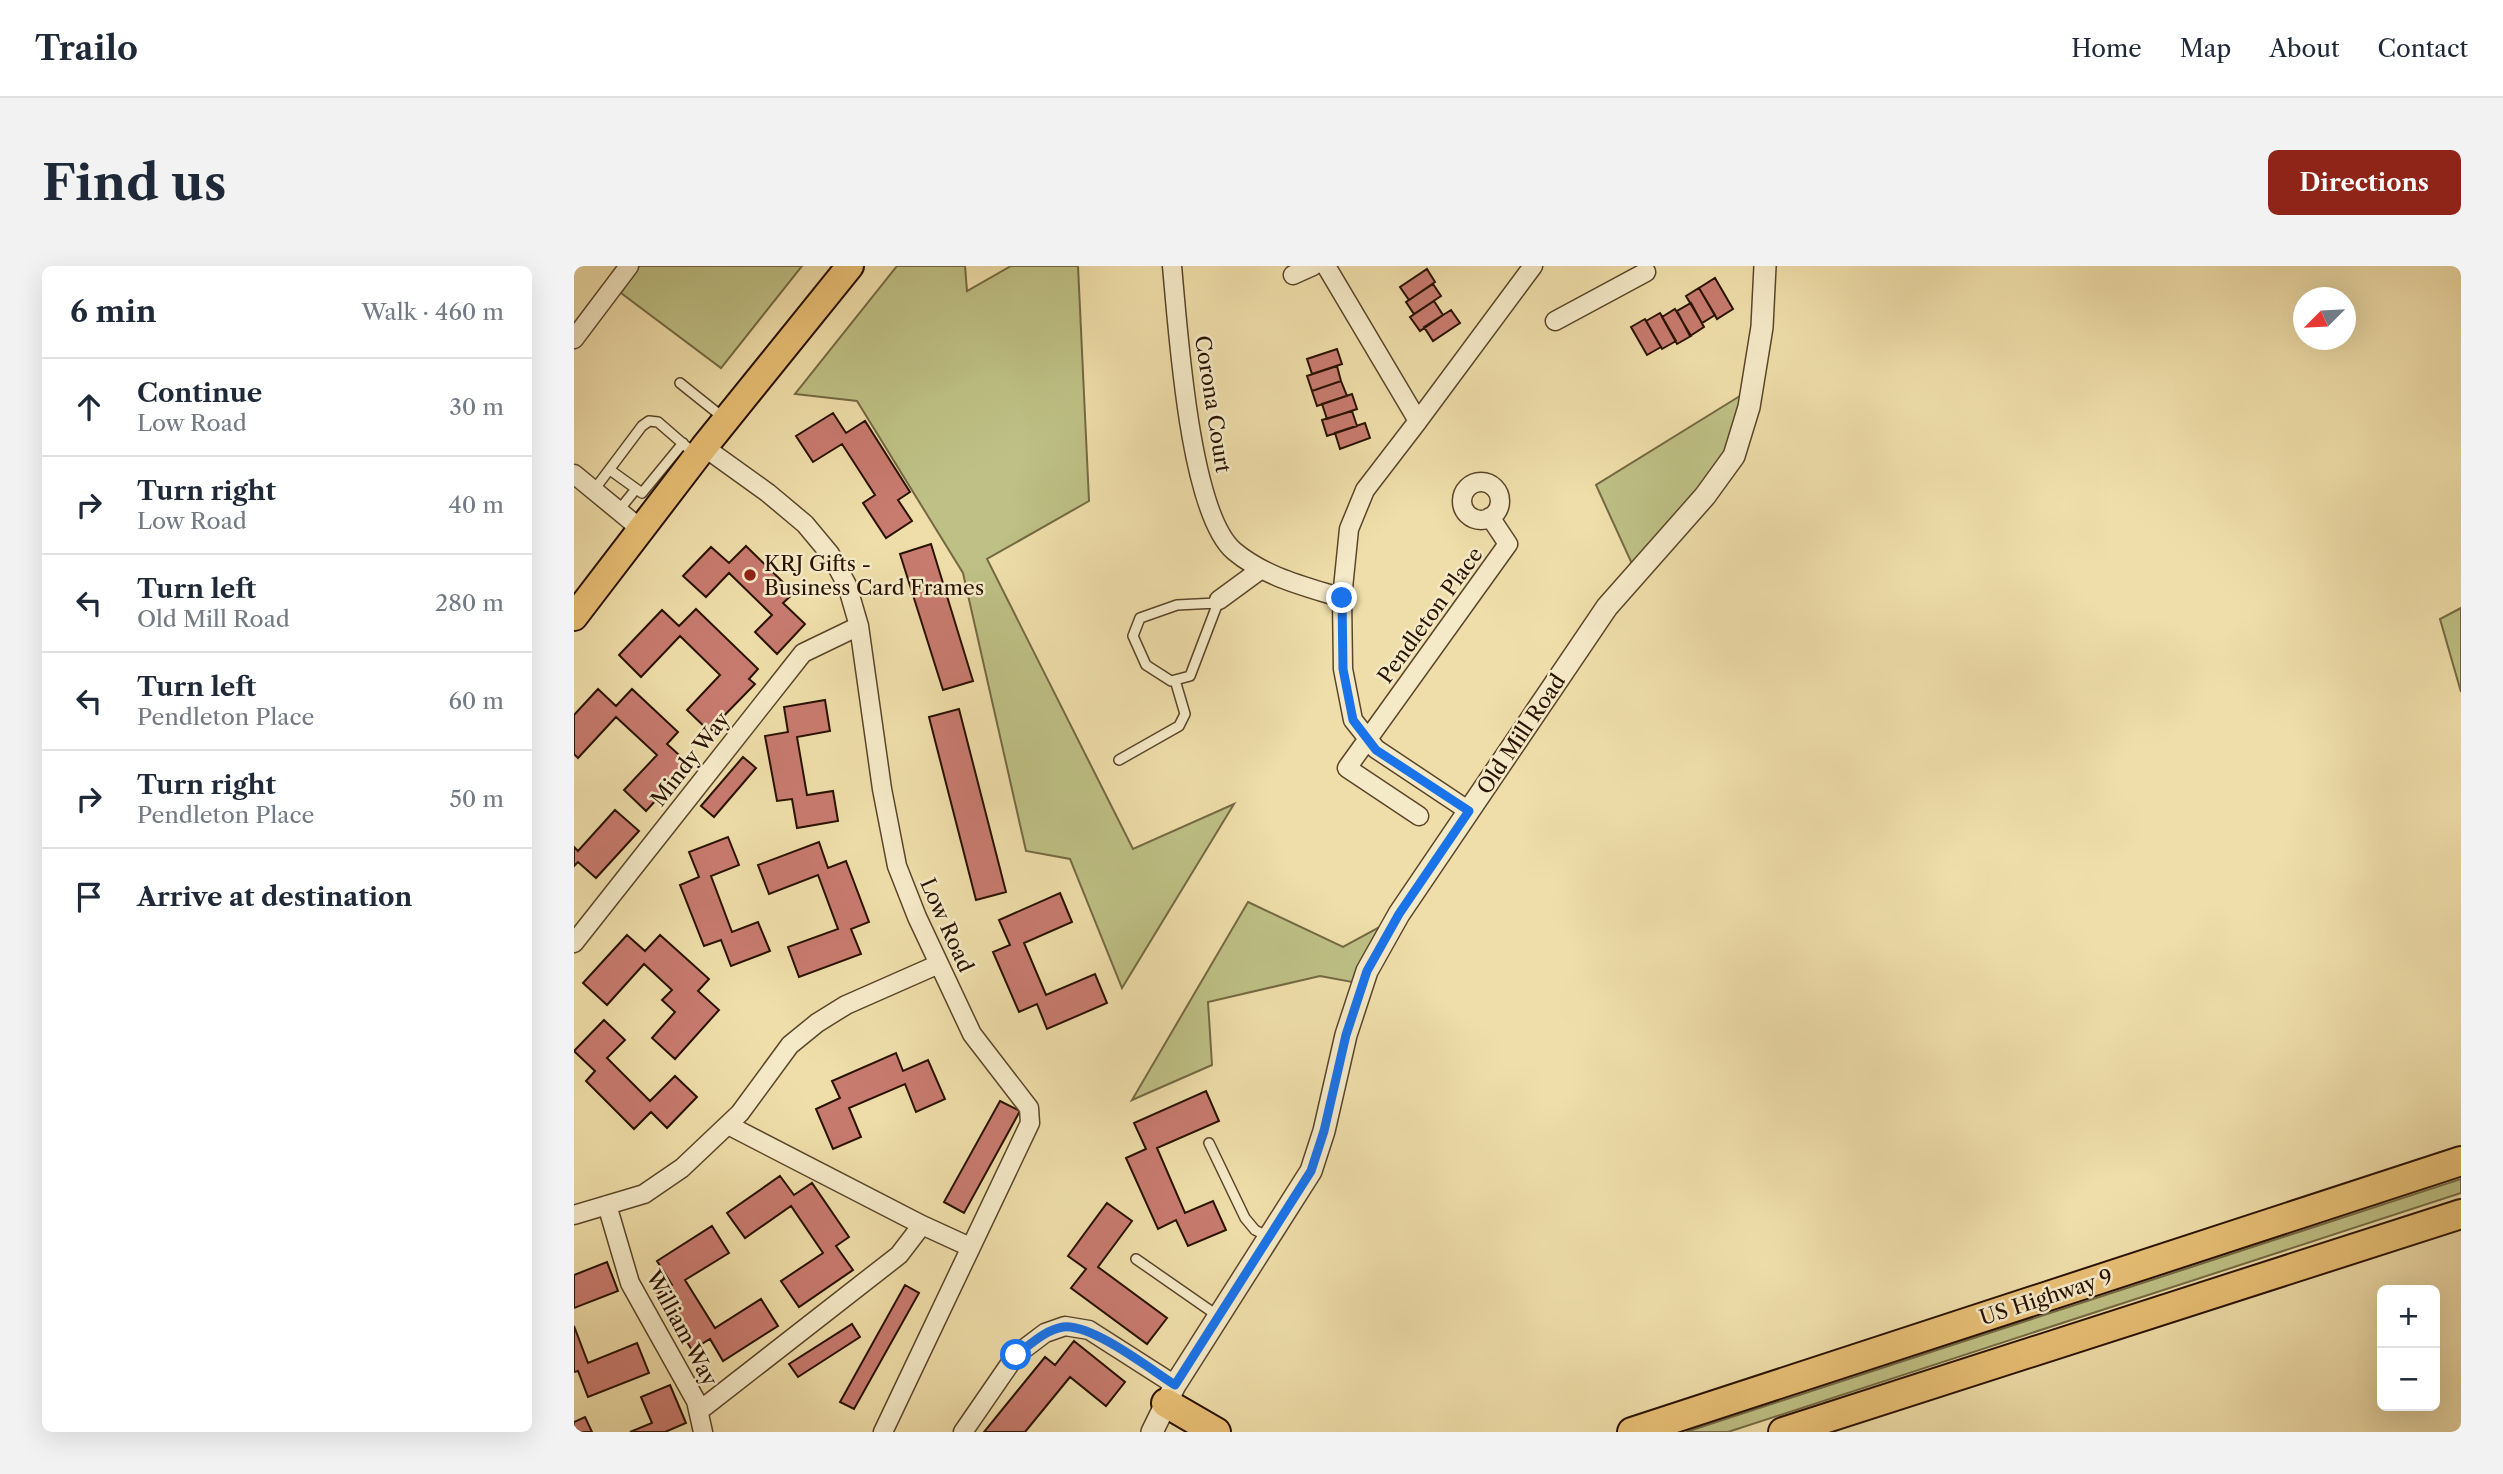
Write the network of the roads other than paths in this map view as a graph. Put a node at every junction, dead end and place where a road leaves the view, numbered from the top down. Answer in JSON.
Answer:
{"nodes":[{"id":1,"x":629,"y":266,"type":"edge"},
{"id":2,"x":850,"y":266,"type":"edge"},
{"id":3,"x":1172,"y":266,"type":"edge"},
{"id":4,"x":1313,"y":266,"type":"edge"},
{"id":5,"x":1326,"y":266,"type":"edge"},
{"id":6,"x":1534,"y":266,"type":"edge"},
{"id":7,"x":1765,"y":266,"type":"edge"},
{"id":8,"x":1640,"y":268,"type":"edge"},
{"id":9,"x":1293,"y":275,"type":"dead end"},
{"id":10,"x":1555,"y":321,"type":"dead end"},
{"id":11,"x":574,"y":339,"type":"edge"},
{"id":12,"x":680,"y":383,"type":"dead end"},
{"id":13,"x":726,"y":420,"type":"junction"},
{"id":14,"x":1418,"y":421,"type":"junction"},
{"id":15,"x":695,"y":449,"type":"junction"},
{"id":16,"x":610,"y":470,"type":"junction"},
{"id":17,"x":574,"y":474,"type":"edge"},
{"id":18,"x":636,"y":489,"type":"junction"},
{"id":19,"x":594,"y":490,"type":"junction"},
{"id":20,"x":619,"y":510,"type":"junction"},
{"id":21,"x":1490,"y":517,"type":"dead end"},
{"id":22,"x":642,"y":530,"type":"junction"},
{"id":23,"x":1260,"y":570,"type":"junction"},
{"id":24,"x":1342,"y":598,"type":"junction"},
{"id":25,"x":1219,"y":600,"type":"junction"},
{"id":26,"x":574,"y":617,"type":"edge"},
{"id":27,"x":859,"y":626,"type":"junction"},
{"id":28,"x":1175,"y":680,"type":"junction"},
{"id":29,"x":1367,"y":738,"type":"junction"},
{"id":30,"x":1119,"y":760,"type":"dead end"},
{"id":31,"x":1469,"y":811,"type":"junction"},
{"id":32,"x":1419,"y":816,"type":"dead end"},
{"id":33,"x":574,"y":943,"type":"edge"},
{"id":34,"x":939,"y":964,"type":"junction"},
{"id":35,"x":728,"y":1125,"type":"junction"},
{"id":36,"x":1209,"y":1143,"type":"dead end"},
{"id":37,"x":2461,"y":1161,"type":"edge"},
{"id":38,"x":607,"y":1205,"type":"junction"},
{"id":39,"x":2461,"y":1214,"type":"edge"},
{"id":40,"x":574,"y":1215,"type":"edge"},
{"id":41,"x":922,"y":1225,"type":"junction"},
{"id":42,"x":1269,"y":1237,"type":"junction"},
{"id":43,"x":970,"y":1247,"type":"junction"},
{"id":44,"x":1136,"y":1259,"type":"dead end"},
{"id":45,"x":1218,"y":1317,"type":"junction"},
{"id":46,"x":1170,"y":1394,"type":"junction"},
{"id":47,"x":699,"y":1410,"type":"junction"},
{"id":48,"x":704,"y":1432,"type":"edge"},
{"id":49,"x":883,"y":1432,"type":"edge"},
{"id":50,"x":963,"y":1432,"type":"edge"},
{"id":51,"x":1152,"y":1432,"type":"edge"},
{"id":52,"x":1216,"y":1432,"type":"edge"},
{"id":53,"x":1632,"y":1432,"type":"edge"},
{"id":54,"x":1783,"y":1432,"type":"edge"}],
"edges":[{"from":1,"to":11,"type":"street"},
{"from":2,"to":13,"type":"main road"},
{"from":3,"to":23,"type":"street","name":"Corona Court"},
{"from":4,"to":9,"type":"street"},
{"from":5,"to":14,"type":"street"},
{"from":6,"to":14,"type":"street","name":"Pendleton Place"},
{"from":7,"to":31,"type":"street","name":"Old Mill Road"},
{"from":8,"to":10,"type":"street"},
{"from":12,"to":13,"type":"lane"},
{"from":13,"to":15,"type":"main road"},
{"from":14,"to":24,"type":"street","name":"Pendleton Place"},
{"from":15,"to":16,"type":"lane"},
{"from":15,"to":18,"type":"lane"},
{"from":15,"to":22,"type":"main road"},
{"from":15,"to":27,"type":"street","name":"Low Road"},
{"from":16,"to":18,"type":"lane"},
{"from":16,"to":19,"type":"lane"},
{"from":17,"to":19,"type":"street"},
{"from":18,"to":20,"type":"lane"},
{"from":19,"to":20,"type":"street"},
{"from":20,"to":22,"type":"street"},
{"from":21,"to":29,"type":"street","name":"Pendleton Place"},
{"from":22,"to":26,"type":"main road"},
{"from":23,"to":24,"type":"street","name":"Corona Court"},
{"from":23,"to":25,"type":"street"},
{"from":24,"to":29,"type":"street","name":"Pendleton Place"},
{"from":25,"to":28,"type":"lane"},
{"from":25,"to":28,"type":"lane"},
{"from":27,"to":33,"type":"street","name":"Mindy Way"},
{"from":27,"to":34,"type":"street","name":"Low Road"},
{"from":28,"to":30,"type":"lane"},
{"from":29,"to":31,"type":"street","name":"Pendleton Place"},
{"from":29,"to":32,"type":"street","name":"Pendleton Place"},
{"from":31,"to":42,"type":"street","name":"Old Mill Road"},
{"from":34,"to":35,"type":"street"},
{"from":34,"to":43,"type":"street","name":"Low Road"},
{"from":35,"to":38,"type":"street"},
{"from":35,"to":41,"type":"street"},
{"from":36,"to":42,"type":"lane"},
{"from":37,"to":53,"type":"highway","name":"US Highway 9"},
{"from":38,"to":40,"type":"street"},
{"from":38,"to":47,"type":"street","name":"William Way"},
{"from":39,"to":54,"type":"highway"},
{"from":41,"to":43,"type":"street"},
{"from":41,"to":47,"type":"street"},
{"from":42,"to":45,"type":"street","name":"Old Mill Road"},
{"from":43,"to":49,"type":"street","name":"Low Road"},
{"from":44,"to":45,"type":"lane"},
{"from":45,"to":46,"type":"street","name":"Old Mill Road"},
{"from":46,"to":50,"type":"street"},
{"from":46,"to":51,"type":"street","name":"Old Mill Road"},
{"from":46,"to":52,"type":"highway"},
{"from":47,"to":48,"type":"street","name":"William Way"}]}
